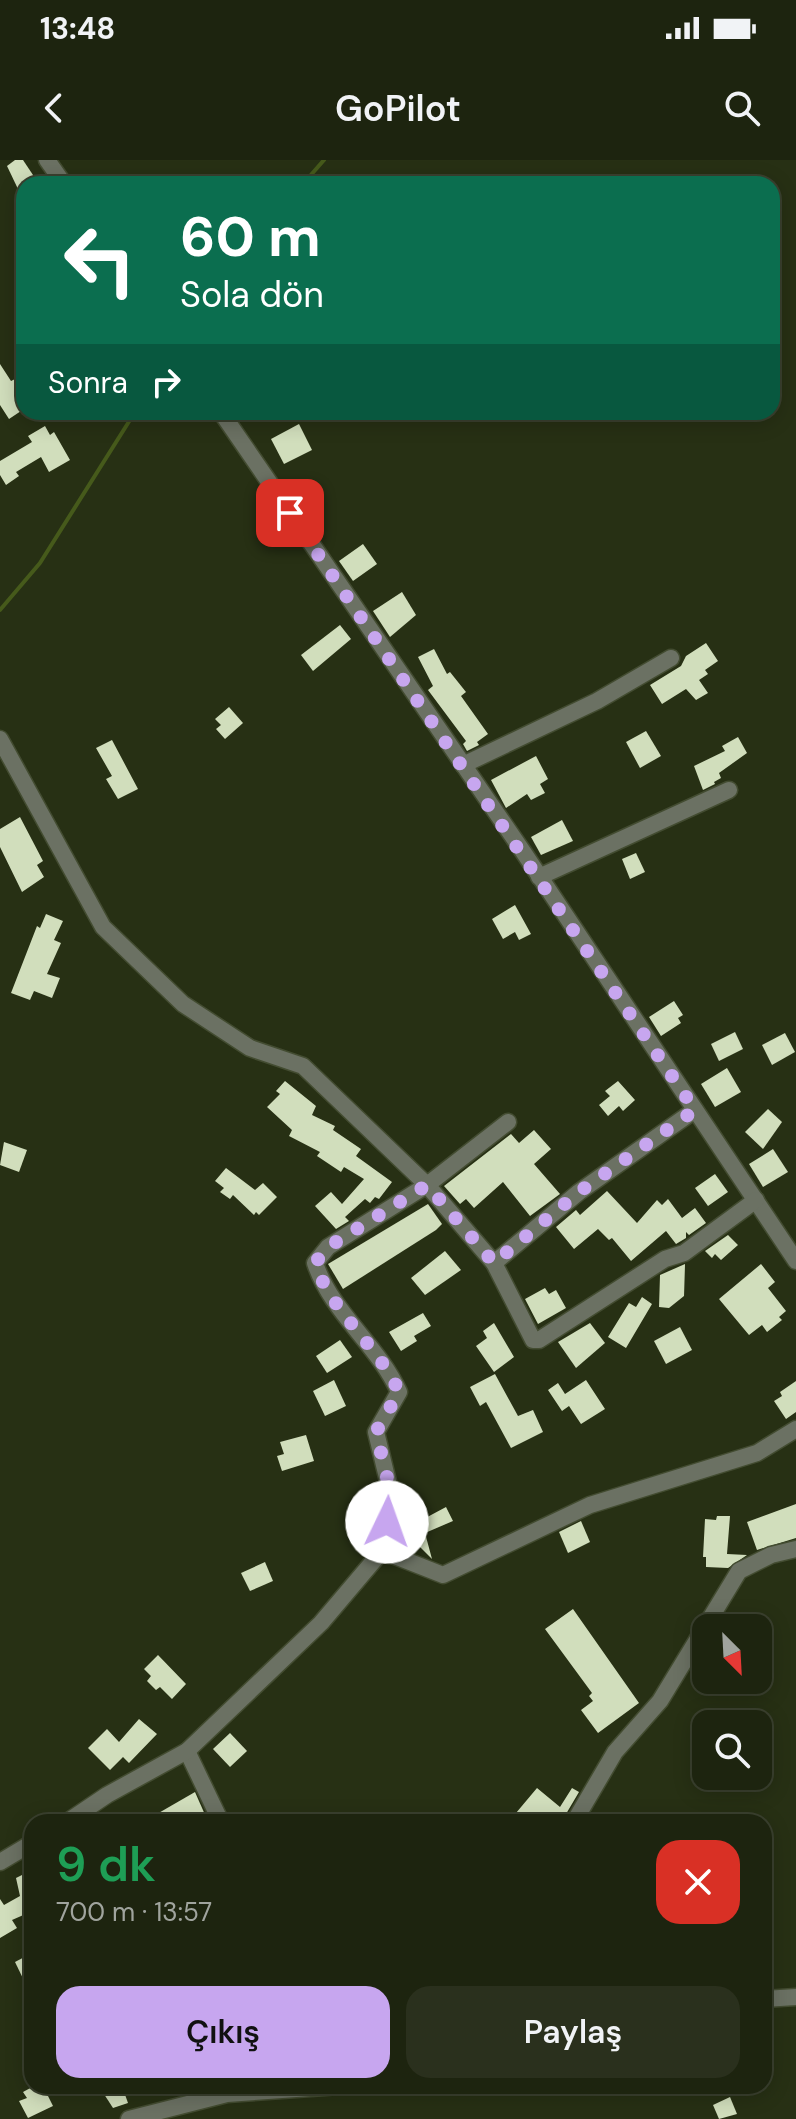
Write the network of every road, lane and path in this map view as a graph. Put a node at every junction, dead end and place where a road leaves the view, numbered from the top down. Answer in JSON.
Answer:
{"nodes":[{"id":1,"x":226,"y":420,"type":"edge"},
{"id":2,"x":671,"y":658,"type":"dead end"},
{"id":3,"x":0,"y":739,"type":"edge"},
{"id":4,"x":463,"y":765,"type":"junction"},
{"id":5,"x":729,"y":790,"type":"dead end"},
{"id":6,"x":539,"y":877,"type":"junction"},
{"id":7,"x":695,"y":1110,"type":"junction"},
{"id":8,"x":508,"y":1122,"type":"dead end"},
{"id":9,"x":427,"y":1185,"type":"junction"},
{"id":10,"x":756,"y":1200,"type":"junction"},
{"id":11,"x":796,"y":1261,"type":"edge"},
{"id":12,"x":494,"y":1263,"type":"junction"},
{"id":13,"x":796,"y":1429,"type":"edge"},
{"id":14,"x":796,"y":1549,"type":"edge"},
{"id":15,"x":382,"y":1551,"type":"junction"},
{"id":16,"x":187,"y":1751,"type":"junction"},
{"id":17,"x":83,"y":1814,"type":"edge"},
{"id":18,"x":217,"y":1814,"type":"edge"},
{"id":19,"x":579,"y":1814,"type":"edge"},
{"id":20,"x":24,"y":1848,"type":"edge"},
{"id":21,"x":0,"y":1862,"type":"edge"},
{"id":22,"x":796,"y":1997,"type":"edge"},
{"id":23,"x":772,"y":1998,"type":"edge"},
{"id":24,"x":212,"y":2094,"type":"edge"},
{"id":25,"x":129,"y":2119,"type":"edge"}],
"edges":[{"from":1,"to":4,"type":"street"},
{"from":2,"to":4,"type":"street"},
{"from":3,"to":9,"type":"street"},
{"from":4,"to":6,"type":"street"},
{"from":5,"to":6,"type":"street"},
{"from":6,"to":7,"type":"street"},
{"from":7,"to":10,"type":"street"},
{"from":7,"to":12,"type":"street"},
{"from":8,"to":9,"type":"street"},
{"from":9,"to":12,"type":"street"},
{"from":9,"to":15,"type":"street"},
{"from":10,"to":11,"type":"street"},
{"from":10,"to":12,"type":"street"},
{"from":13,"to":15,"type":"street"},
{"from":14,"to":19,"type":"street"},
{"from":15,"to":16,"type":"street"},
{"from":16,"to":17,"type":"street"},
{"from":16,"to":18,"type":"street"},
{"from":20,"to":21,"type":"street"},
{"from":22,"to":23,"type":"street"},
{"from":24,"to":25,"type":"street"}]}
